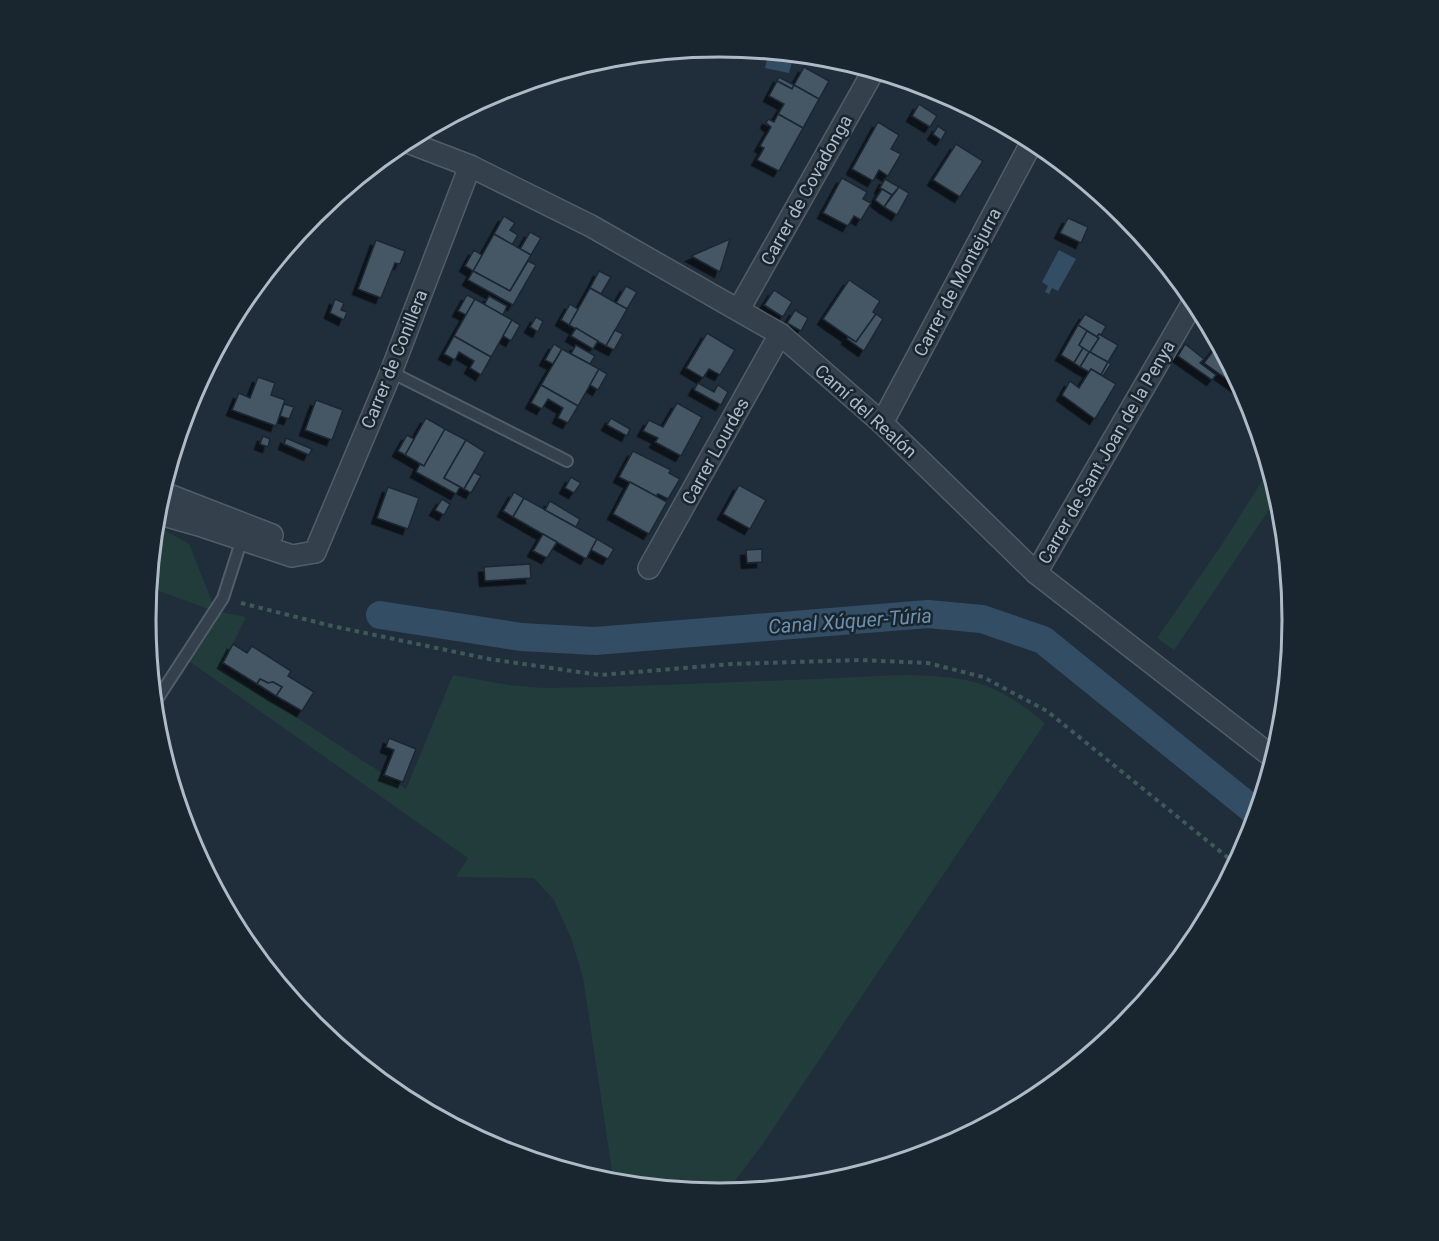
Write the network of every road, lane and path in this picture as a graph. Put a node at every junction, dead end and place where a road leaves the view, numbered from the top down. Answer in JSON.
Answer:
{"nodes":[{"id":1,"x":870,"y":77,"type":"edge"},
{"id":2,"x":417,"y":145,"type":"edge"},
{"id":3,"x":1028,"y":149,"type":"edge"},
{"id":4,"x":470,"y":165,"type":"junction"},
{"id":5,"x":739,"y":309,"type":"junction"},
{"id":6,"x":1189,"y":309,"type":"edge"},
{"id":7,"x":780,"y":334,"type":"junction"},
{"id":8,"x":391,"y":372,"type":"junction"},
{"id":9,"x":882,"y":423,"type":"junction"},
{"id":10,"x":567,"y":461,"type":"dead end"},
{"id":11,"x":170,"y":496,"type":"edge"},
{"id":12,"x":166,"y":516,"type":"edge"},
{"id":13,"x":242,"y":540,"type":"junction"},
{"id":14,"x":315,"y":552,"type":"junction"},
{"id":15,"x":649,"y":568,"type":"dead end"},
{"id":16,"x":1036,"y":573,"type":"junction"},
{"id":17,"x":223,"y":598,"type":"junction"},
{"id":18,"x":161,"y":693,"type":"edge"},
{"id":19,"x":1267,"y":753,"type":"edge"},
{"id":20,"x":1230,"y":859,"type":"edge"}],
"edges":[{"from":1,"to":5,"type":"street","name":"Carrer de Covadonga"},
{"from":2,"to":4,"type":"street","name":"Camí del Realón"},
{"from":3,"to":9,"type":"street","name":"Carrer de Montejurra"},
{"from":4,"to":5,"type":"street","name":"Camí del Realón"},
{"from":4,"to":8,"type":"street","name":"Carrer de Conillera"},
{"from":5,"to":7,"type":"street","name":"Camí del Realón"},
{"from":6,"to":16,"type":"street","name":"Carrer de Sant Joan de la Penya"},
{"from":7,"to":9,"type":"street","name":"Camí del Realón"},
{"from":7,"to":15,"type":"street","name":"Carrer Lourdes"},
{"from":8,"to":10,"type":"lane"},
{"from":8,"to":14,"type":"street","name":"Carrer de Conillera"},
{"from":9,"to":16,"type":"street","name":"Camí del Realón"},
{"from":11,"to":14,"type":"street"},
{"from":12,"to":13,"type":"street"},
{"from":13,"to":14,"type":"street"},
{"from":13,"to":17,"type":"lane"},
{"from":16,"to":19,"type":"street","name":"Camí del Realón"},
{"from":17,"to":18,"type":"lane"},
{"from":17,"to":20,"type":"path"}]}
